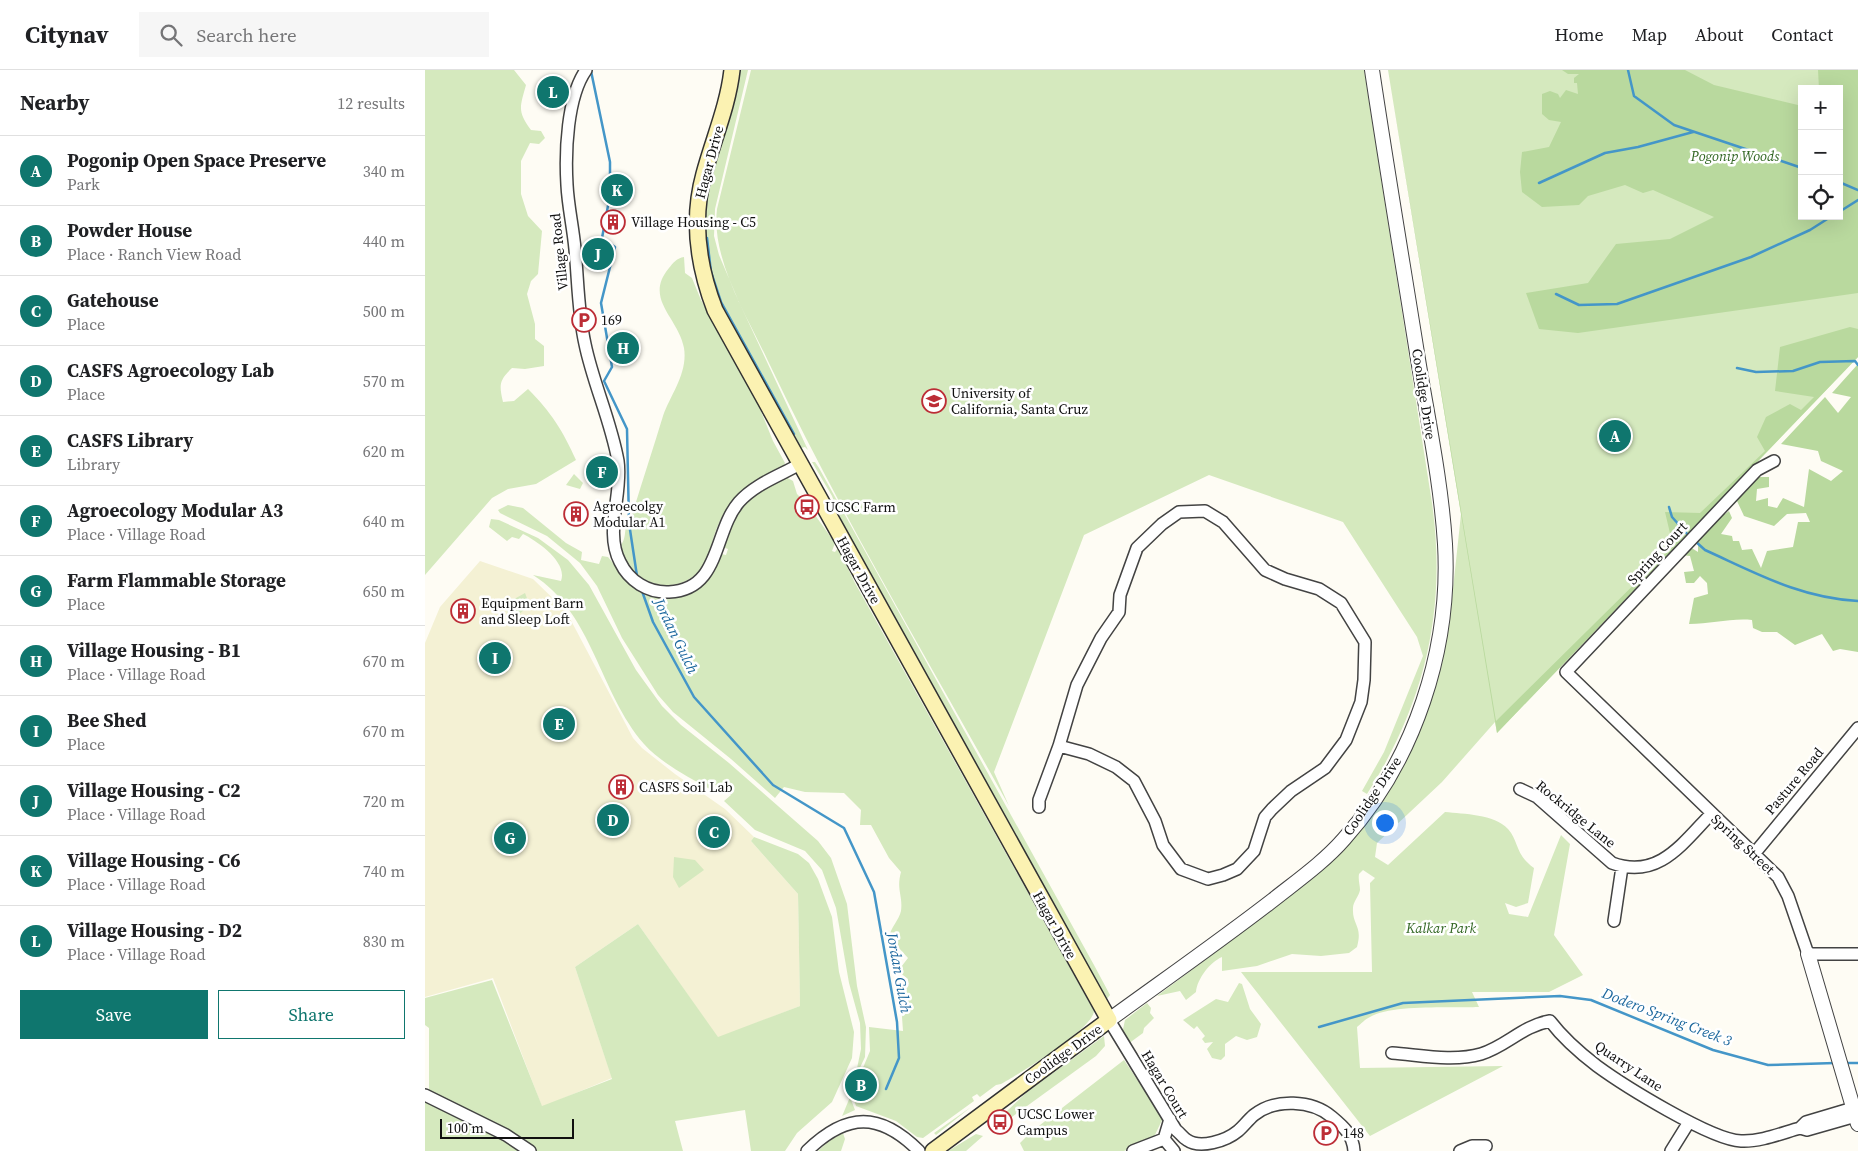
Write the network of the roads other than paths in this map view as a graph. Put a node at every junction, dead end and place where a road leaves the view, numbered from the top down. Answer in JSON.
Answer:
{"nodes":[{"id":1,"x":586,"y":70,"type":"edge"},
{"id":2,"x":732,"y":70,"type":"edge"},
{"id":3,"x":1372,"y":70,"type":"edge"},
{"id":4,"x":1774,"y":461,"type":"dead end"},
{"id":5,"x":800,"y":464,"type":"junction"},
{"id":6,"x":1566,"y":672,"type":"joint"},
{"id":7,"x":1858,"y":728,"type":"edge"},
{"id":8,"x":1059,"y":746,"type":"junction"},
{"id":9,"x":1520,"y":789,"type":"dead end"},
{"id":10,"x":1039,"y":807,"type":"dead end"},
{"id":11,"x":1711,"y":814,"type":"junction"},
{"id":12,"x":1754,"y":854,"type":"junction"},
{"id":13,"x":1622,"y":867,"type":"junction"},
{"id":14,"x":1614,"y":921,"type":"dead end"},
{"id":15,"x":1808,"y":954,"type":"junction"},
{"id":16,"x":1858,"y":954,"type":"edge"},
{"id":17,"x":1109,"y":1020,"type":"junction"},
{"id":18,"x":1392,"y":1053,"type":"dead end"},
{"id":19,"x":425,"y":1095,"type":"edge"},
{"id":20,"x":1856,"y":1116,"type":"edge"},
{"id":21,"x":1170,"y":1119,"type":"junction"},
{"id":22,"x":1689,"y":1122,"type":"junction"},
{"id":23,"x":1164,"y":1139,"type":"junction"},
{"id":24,"x":1486,"y":1146,"type":"dead end"},
{"id":25,"x":530,"y":1151,"type":"edge"},
{"id":26,"x":807,"y":1151,"type":"edge"},
{"id":27,"x":919,"y":1151,"type":"edge"},
{"id":28,"x":933,"y":1151,"type":"edge"},
{"id":29,"x":1133,"y":1151,"type":"edge"},
{"id":30,"x":1174,"y":1151,"type":"edge"},
{"id":31,"x":1354,"y":1151,"type":"edge"},
{"id":32,"x":1461,"y":1151,"type":"edge"},
{"id":33,"x":1671,"y":1151,"type":"edge"}],
"edges":[{"from":1,"to":5,"type":"street","name":"Village Road"},
{"from":2,"to":5,"type":"main road","name":"Hagar Drive"},
{"from":3,"to":17,"type":"street","name":"Coolidge Drive"},
{"from":4,"to":6,"type":"street","name":"Spring Court"},
{"from":5,"to":17,"type":"main road","name":"Hagar Drive"},
{"from":6,"to":11,"type":"street","name":"Spring Street"},
{"from":7,"to":12,"type":"street","name":"Pasture Road"},
{"from":8,"to":8,"type":"street"},
{"from":8,"to":10,"type":"street"},
{"from":9,"to":13,"type":"street","name":"Rockridge Lane"},
{"from":11,"to":12,"type":"street","name":"Spring Street"},
{"from":11,"to":13,"type":"street"},
{"from":12,"to":15,"type":"street","name":"Spring Street"},
{"from":13,"to":14,"type":"street"},
{"from":15,"to":16,"type":"street"},
{"from":15,"to":20,"type":"street","name":"Spring Street"},
{"from":17,"to":21,"type":"street","name":"Hagar Court"},
{"from":17,"to":28,"type":"main road","name":"Coolidge Drive"},
{"from":18,"to":22,"type":"street","name":"Quarry Lane"},
{"from":19,"to":25,"type":"street"},
{"from":20,"to":22,"type":"street","name":"Quarry Lane"},
{"from":21,"to":23,"type":"street"},
{"from":21,"to":31,"type":"street","name":"Hagar Court"},
{"from":22,"to":33,"type":"street"},
{"from":23,"to":29,"type":"street"},
{"from":23,"to":30,"type":"street"},
{"from":24,"to":32,"type":"street"},
{"from":26,"to":27,"type":"street"}]}
